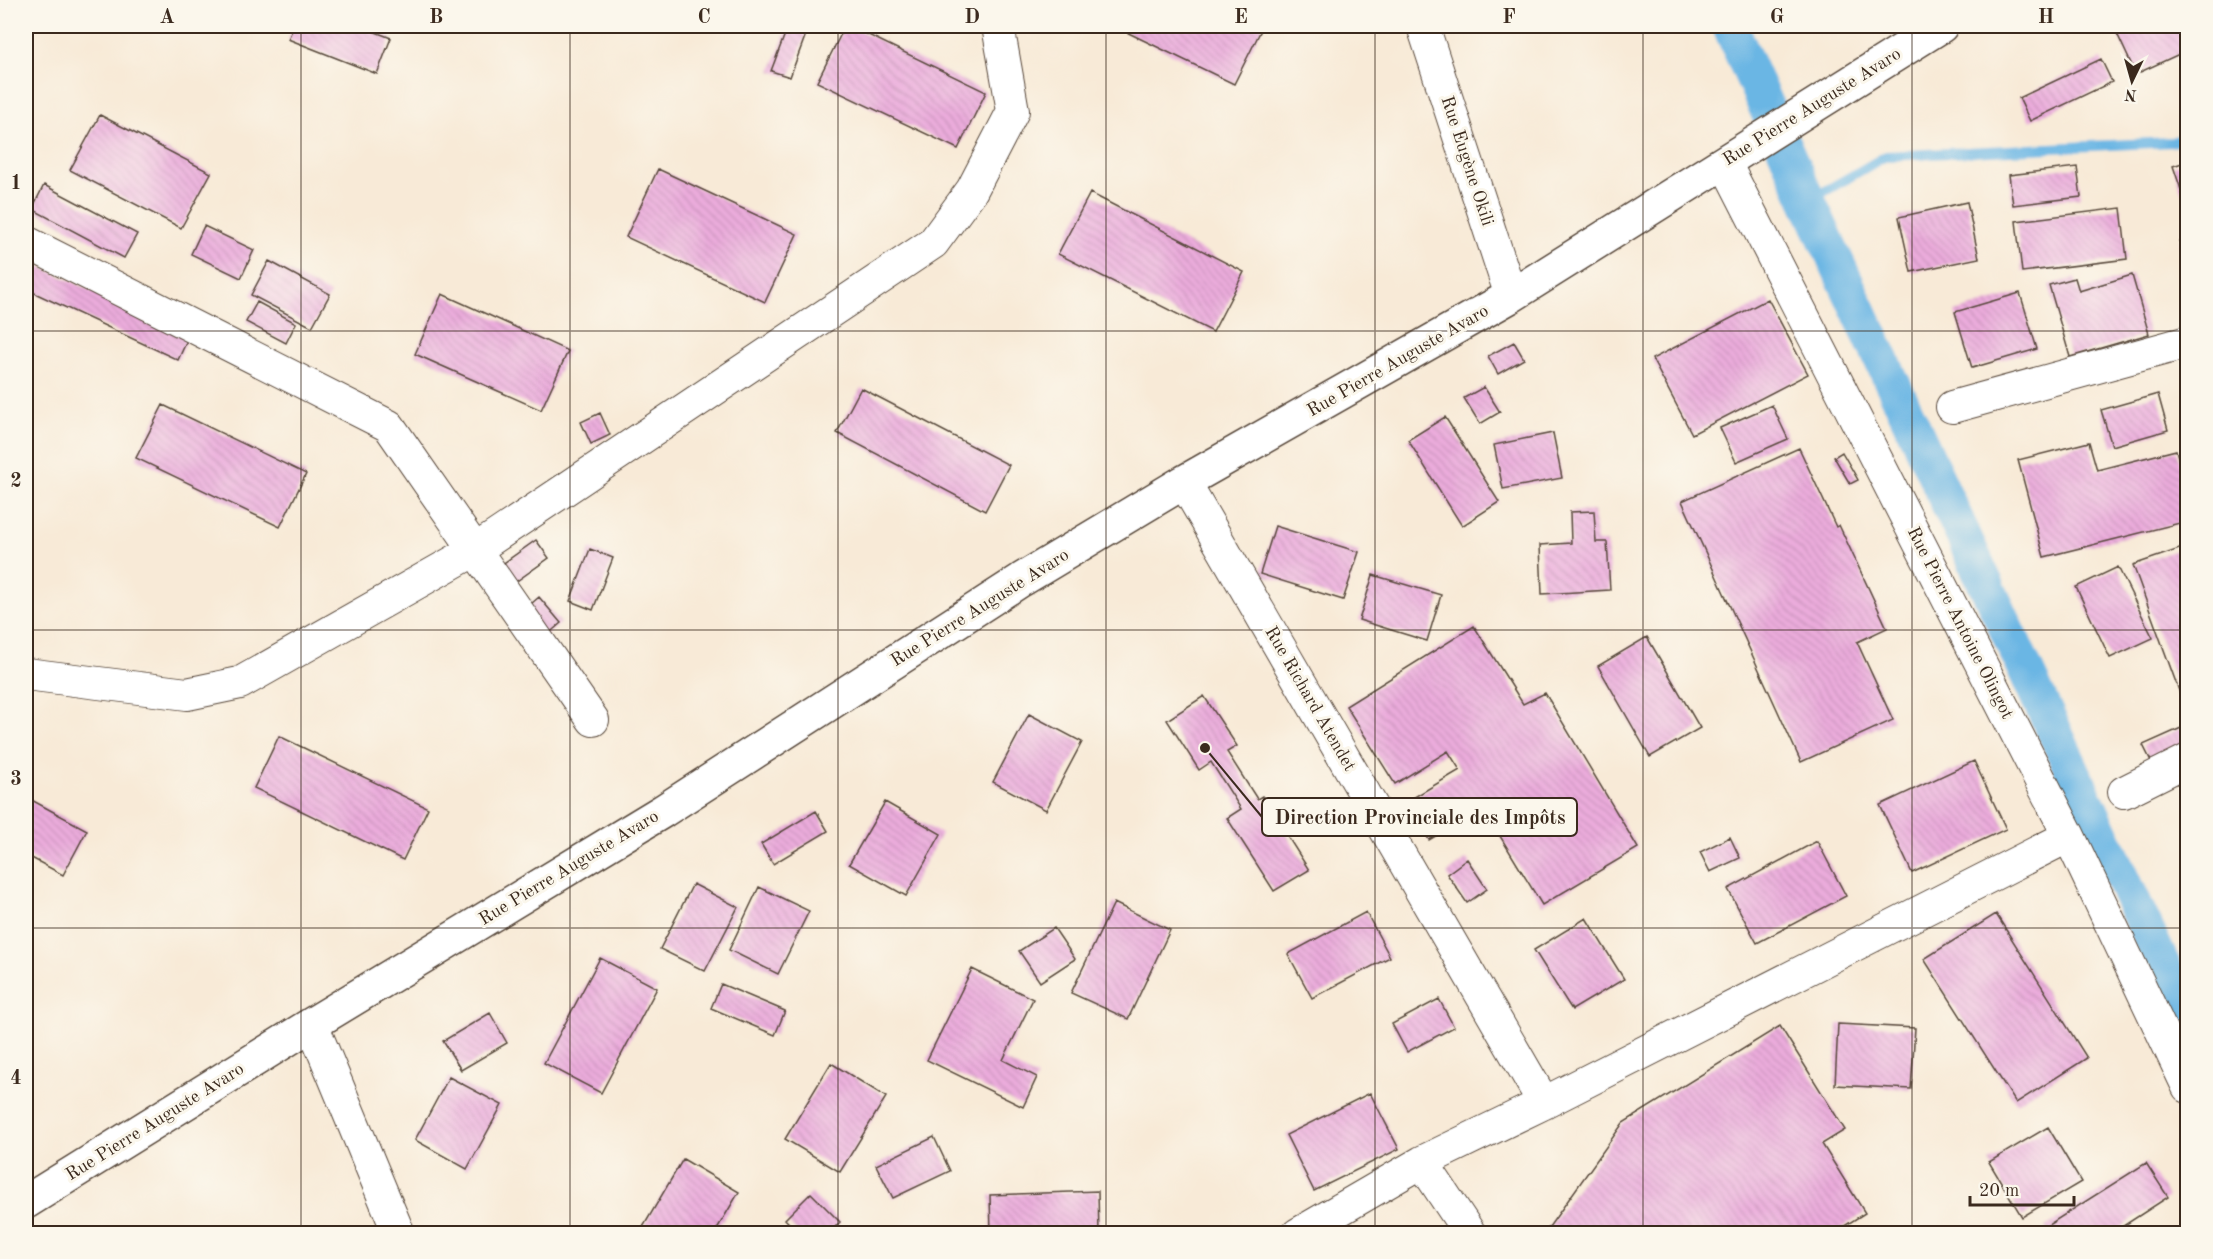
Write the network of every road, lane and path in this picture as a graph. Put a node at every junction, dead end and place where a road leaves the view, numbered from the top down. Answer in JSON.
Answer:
{"nodes":[{"id":1,"x":998,"y":26,"type":"edge"},
{"id":2,"x":1423,"y":26,"type":"edge"},
{"id":3,"x":1941,"y":26,"type":"edge"},
{"id":4,"x":1725,"y":163,"type":"junction"},
{"id":5,"x":26,"y":242,"type":"edge"},
{"id":6,"x":1511,"y":296,"type":"junction"},
{"id":7,"x":2187,"y":342,"type":"edge"},
{"id":8,"x":1952,"y":407,"type":"dead end"},
{"id":9,"x":1184,"y":482,"type":"junction"},
{"id":10,"x":475,"y":550,"type":"junction"},
{"id":11,"x":26,"y":674,"type":"edge"},
{"id":12,"x":593,"y":720,"type":"dead end"},
{"id":13,"x":2187,"y":760,"type":"edge"},
{"id":14,"x":2124,"y":792,"type":"dead end"},
{"id":15,"x":2069,"y":836,"type":"junction"},
{"id":16,"x":312,"y":1024,"type":"junction"},
{"id":17,"x":2187,"y":1087,"type":"edge"},
{"id":18,"x":1544,"y":1103,"type":"junction"},
{"id":19,"x":1422,"y":1162,"type":"junction"},
{"id":20,"x":26,"y":1202,"type":"edge"},
{"id":21,"x":399,"y":1233,"type":"edge"},
{"id":22,"x":1298,"y":1233,"type":"edge"},
{"id":23,"x":1470,"y":1233,"type":"edge"}],
"edges":[{"from":1,"to":10,"type":"street"},
{"from":2,"to":6,"type":"street","name":"Rue Eugène Okili"},
{"from":3,"to":4,"type":"street","name":"Rue Pierre Auguste Avaro"},
{"from":4,"to":6,"type":"street","name":"Rue Pierre Auguste Avaro"},
{"from":4,"to":15,"type":"street","name":"Rue Pierre Antoine Olingot"},
{"from":5,"to":10,"type":"street"},
{"from":6,"to":9,"type":"street","name":"Rue Pierre Auguste Avaro"},
{"from":7,"to":8,"type":"street"},
{"from":9,"to":16,"type":"street","name":"Rue Pierre Auguste Avaro"},
{"from":9,"to":18,"type":"street","name":"Rue Richard Atendet"},
{"from":10,"to":11,"type":"street"},
{"from":10,"to":12,"type":"street"},
{"from":13,"to":14,"type":"street"},
{"from":15,"to":17,"type":"street","name":"Rue Pierre Antoine Olingot"},
{"from":15,"to":18,"type":"street"},
{"from":16,"to":20,"type":"street","name":"Rue Pierre Auguste Avaro"},
{"from":16,"to":21,"type":"street"},
{"from":18,"to":19,"type":"street"},
{"from":19,"to":22,"type":"street"},
{"from":19,"to":23,"type":"street"}]}
